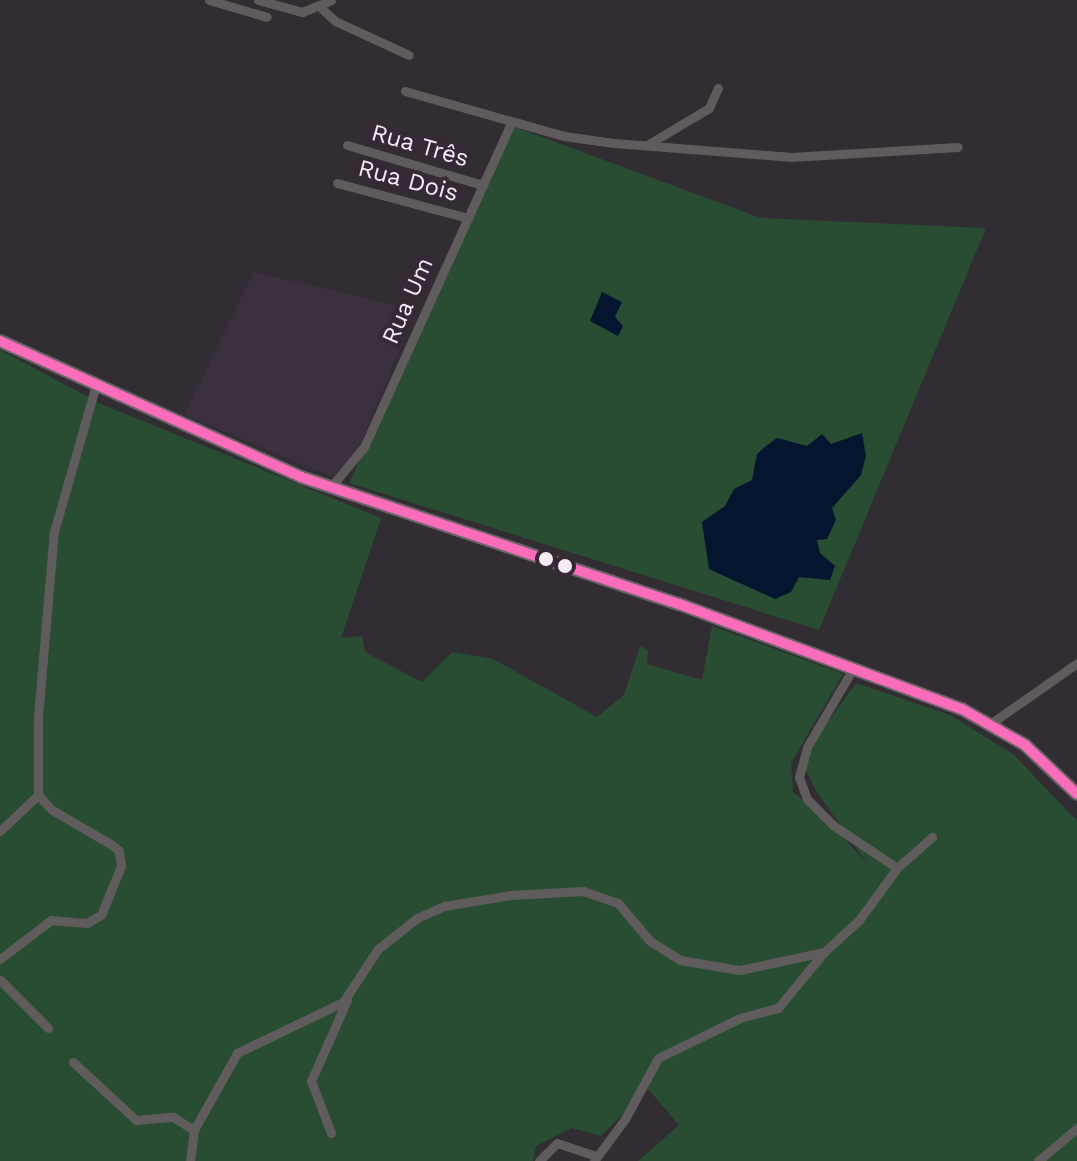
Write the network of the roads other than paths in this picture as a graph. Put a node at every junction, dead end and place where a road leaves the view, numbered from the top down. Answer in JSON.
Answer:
{"nodes":[{"id":1,"x":209,"y":0,"type":"edge"},
{"id":2,"x":258,"y":0,"type":"edge"},
{"id":3,"x":331,"y":0,"type":"edge"},
{"id":4,"x":320,"y":7,"type":"junction"},
{"id":5,"x":267,"y":17,"type":"dead end"},
{"id":6,"x":409,"y":55,"type":"dead end"},
{"id":7,"x":718,"y":88,"type":"dead end"},
{"id":8,"x":405,"y":91,"type":"dead end"},
{"id":9,"x":511,"y":123,"type":"junction"},
{"id":10,"x":347,"y":145,"type":"dead end"},
{"id":11,"x":647,"y":145,"type":"junction"},
{"id":12,"x":958,"y":147,"type":"dead end"},
{"id":13,"x":337,"y":183,"type":"dead end"},
{"id":14,"x":483,"y":185,"type":"junction"},
{"id":15,"x":468,"y":218,"type":"junction"},
{"id":16,"x":0,"y":341,"type":"edge"},
{"id":17,"x":95,"y":388,"type":"junction"},
{"id":18,"x":330,"y":488,"type":"junction"},
{"id":19,"x":1077,"y":663,"type":"edge"},
{"id":20,"x":854,"y":667,"type":"junction"},
{"id":21,"x":990,"y":724,"type":"junction"},
{"id":22,"x":1077,"y":794,"type":"edge"},
{"id":23,"x":38,"y":795,"type":"junction"},
{"id":24,"x":0,"y":831,"type":"edge"},
{"id":25,"x":932,"y":837,"type":"dead end"},
{"id":26,"x":897,"y":868,"type":"junction"},
{"id":27,"x":824,"y":952,"type":"junction"},
{"id":28,"x":0,"y":959,"type":"edge"},
{"id":29,"x":0,"y":980,"type":"edge"},
{"id":30,"x":348,"y":997,"type":"junction"},
{"id":31,"x":48,"y":1028,"type":"dead end"},
{"id":32,"x":73,"y":1062,"type":"dead end"},
{"id":33,"x":1077,"y":1128,"type":"edge"},
{"id":34,"x":194,"y":1130,"type":"junction"},
{"id":35,"x":331,"y":1133,"type":"dead end"},
{"id":36,"x":595,"y":1158,"type":"edge"},
{"id":37,"x":190,"y":1161,"type":"edge"},
{"id":38,"x":539,"y":1161,"type":"edge"},
{"id":39,"x":1038,"y":1161,"type":"edge"}],
"edges":[{"from":1,"to":5,"type":"street"},
{"from":2,"to":4,"type":"street"},
{"from":3,"to":4,"type":"street"},
{"from":4,"to":6,"type":"street"},
{"from":7,"to":11,"type":"street"},
{"from":8,"to":9,"type":"street"},
{"from":9,"to":11,"type":"street"},
{"from":9,"to":14,"type":"street","name":"Rua Um"},
{"from":10,"to":14,"type":"street","name":"Rua Três"},
{"from":11,"to":12,"type":"street"},
{"from":13,"to":15,"type":"street","name":"Rua Dois"},
{"from":14,"to":15,"type":"street","name":"Rua Um"},
{"from":15,"to":18,"type":"street","name":"Rua Um"},
{"from":16,"to":17,"type":"main road"},
{"from":17,"to":18,"type":"main road"},
{"from":17,"to":23,"type":"street"},
{"from":18,"to":20,"type":"main road"},
{"from":19,"to":21,"type":"street"},
{"from":20,"to":21,"type":"main road"},
{"from":20,"to":26,"type":"street"},
{"from":21,"to":22,"type":"main road"},
{"from":23,"to":24,"type":"street"},
{"from":23,"to":28,"type":"street"},
{"from":25,"to":26,"type":"street"},
{"from":26,"to":27,"type":"street"},
{"from":27,"to":30,"type":"street"},
{"from":27,"to":36,"type":"street"},
{"from":29,"to":31,"type":"street"},
{"from":30,"to":34,"type":"street"},
{"from":30,"to":35,"type":"street"},
{"from":32,"to":34,"type":"street"},
{"from":33,"to":39,"type":"street"},
{"from":34,"to":37,"type":"street"},
{"from":36,"to":38,"type":"street"}]}
